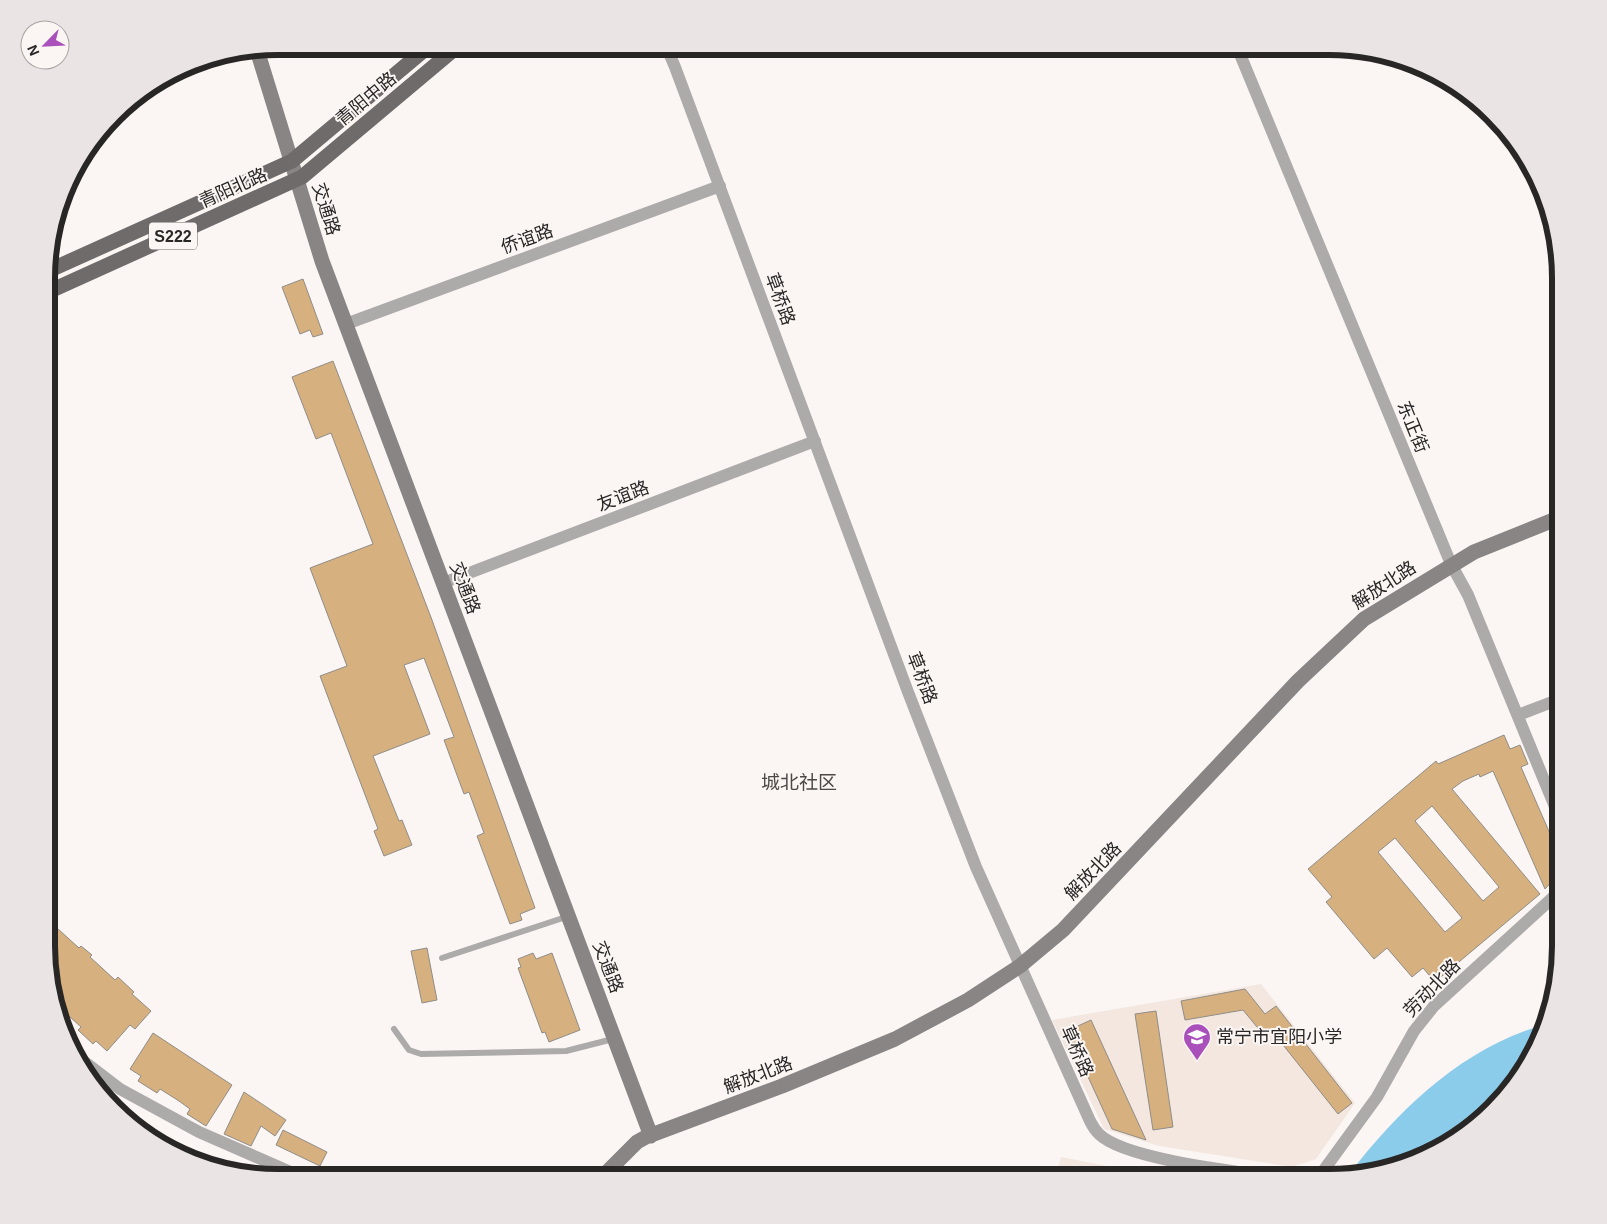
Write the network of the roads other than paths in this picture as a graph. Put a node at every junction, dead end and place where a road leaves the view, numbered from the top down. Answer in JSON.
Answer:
{"nodes":[{"id":1,"x":418,"y":55,"type":"edge"},
{"id":2,"x":447,"y":55,"type":"edge"},
{"id":3,"x":669,"y":55,"type":"edge"},
{"id":4,"x":1240,"y":55,"type":"edge"},
{"id":5,"x":259,"y":56,"type":"edge"},
{"id":6,"x":292,"y":161,"type":"junction"},
{"id":7,"x":297,"y":180,"type":"junction"},
{"id":8,"x":720,"y":186,"type":"junction"},
{"id":9,"x":55,"y":268,"type":"edge"},
{"id":10,"x":55,"y":289,"type":"edge"},
{"id":11,"x":346,"y":324,"type":"junction"},
{"id":12,"x":814,"y":441,"type":"junction"},
{"id":13,"x":1552,"y":521,"type":"edge"},
{"id":14,"x":1451,"y":564,"type":"junction"},
{"id":15,"x":443,"y":583,"type":"junction"},
{"id":16,"x":1552,"y":702,"type":"edge"},
{"id":17,"x":1518,"y":715,"type":"junction"},
{"id":18,"x":1552,"y":799,"type":"edge"},
{"id":19,"x":1552,"y":898,"type":"edge"},
{"id":20,"x":569,"y":916,"type":"junction"},
{"id":21,"x":442,"y":958,"type":"dead end"},
{"id":22,"x":1020,"y":966,"type":"junction"},
{"id":23,"x":394,"y":1029,"type":"dead end"},
{"id":24,"x":614,"y":1038,"type":"junction"},
{"id":25,"x":91,"y":1067,"type":"edge"},
{"id":26,"x":651,"y":1136,"type":"junction"},
{"id":27,"x":284,"y":1169,"type":"edge"},
{"id":28,"x":610,"y":1169,"type":"edge"},
{"id":29,"x":1226,"y":1169,"type":"edge"},
{"id":30,"x":1325,"y":1169,"type":"edge"}],
"edges":[{"from":1,"to":6,"type":"main road","name":"青阳中路","number":"S222"},
{"from":2,"to":7,"type":"main road","name":"青阳中路","number":"S222"},
{"from":3,"to":8,"type":"street","name":"草桥路"},
{"from":4,"to":14,"type":"street","name":"东正街"},
{"from":5,"to":6,"type":"street","name":"交通路"},
{"from":6,"to":7,"type":"street","name":"交通路"},
{"from":6,"to":9,"type":"main road","name":"青阳北路","number":"S222"},
{"from":7,"to":10,"type":"main road","name":"青阳北路","number":"S222"},
{"from":7,"to":11,"type":"street","name":"交通路"},
{"from":8,"to":11,"type":"street","name":"侨谊路"},
{"from":8,"to":12,"type":"street","name":"草桥路"},
{"from":11,"to":15,"type":"street","name":"交通路"},
{"from":12,"to":15,"type":"street","name":"友谊路"},
{"from":12,"to":22,"type":"street","name":"草桥路"},
{"from":13,"to":14,"type":"street","name":"解放北路"},
{"from":14,"to":17,"type":"street","name":"东正街"},
{"from":14,"to":22,"type":"street","name":"解放北路"},
{"from":15,"to":20,"type":"street","name":"交通路"},
{"from":16,"to":17,"type":"street"},
{"from":17,"to":18,"type":"street","name":"东正街"},
{"from":19,"to":30,"type":"street","name":"劳动北路"},
{"from":20,"to":21,"type":"lane"},
{"from":20,"to":24,"type":"street","name":"交通路"},
{"from":22,"to":26,"type":"street","name":"解放北路"},
{"from":22,"to":29,"type":"street","name":"草桥路"},
{"from":23,"to":24,"type":"lane"},
{"from":24,"to":26,"type":"street","name":"交通路"},
{"from":25,"to":27,"type":"street"},
{"from":26,"to":28,"type":"street","name":"解放北路"}]}
